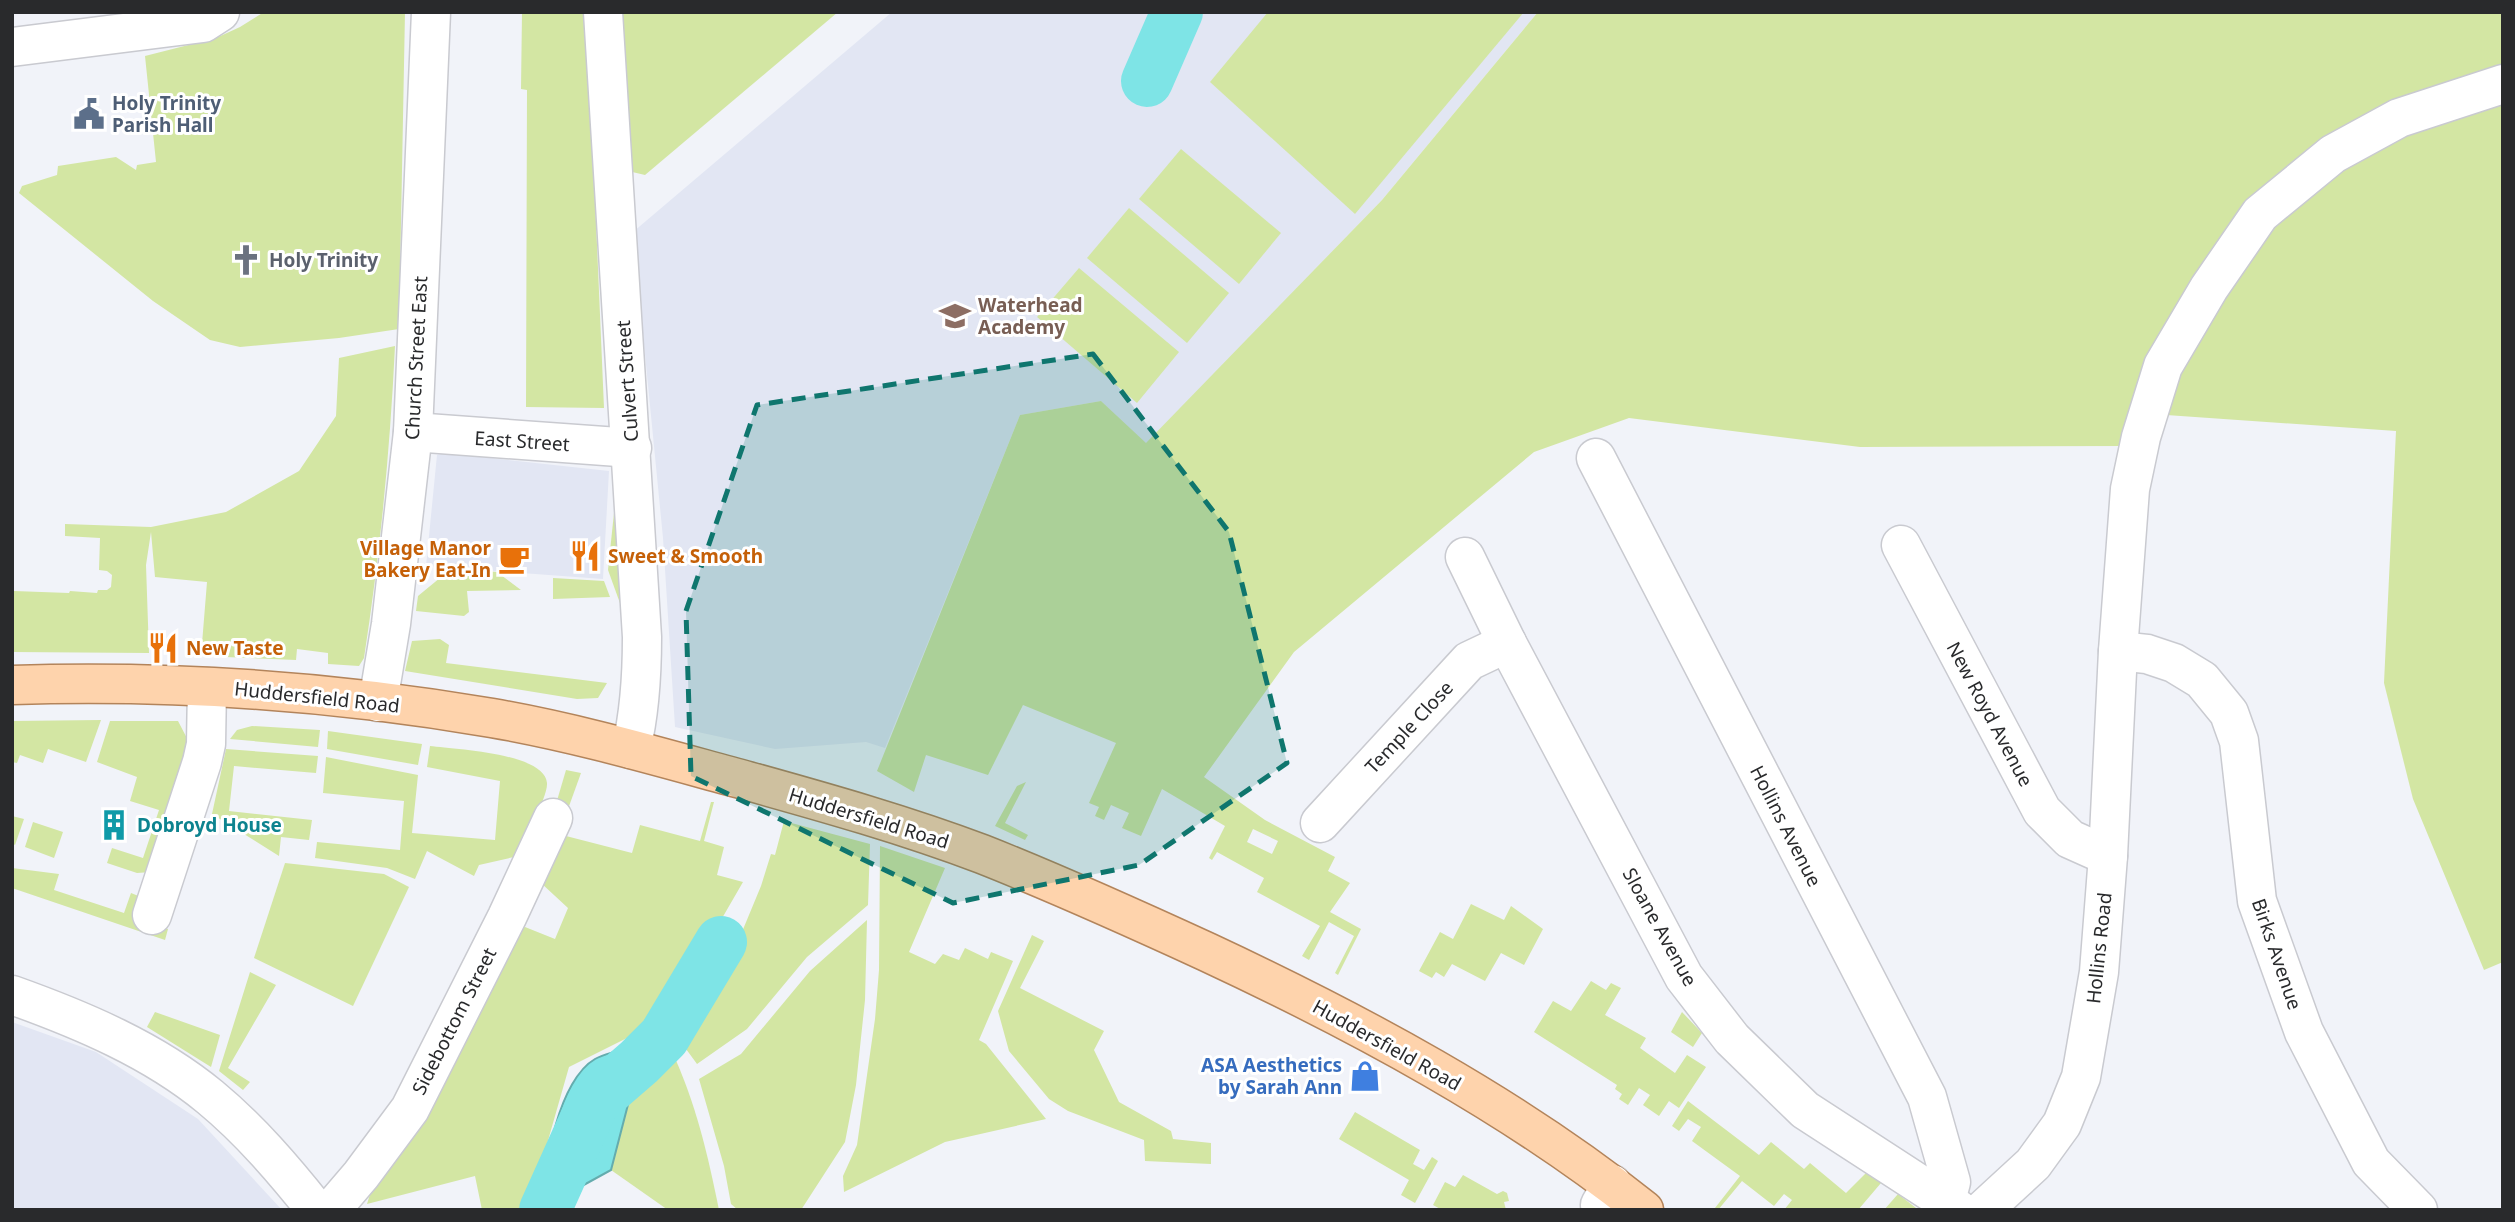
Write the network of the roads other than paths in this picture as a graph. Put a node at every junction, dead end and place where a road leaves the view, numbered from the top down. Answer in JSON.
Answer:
{"nodes":[{"id":1,"x":220,"y":12,"type":"edge"},
{"id":2,"x":431,"y":12,"type":"edge"},
{"id":3,"x":603,"y":12,"type":"edge"},
{"id":4,"x":12,"y":47,"type":"edge"},
{"id":5,"x":2503,"y":84,"type":"edge"},
{"id":6,"x":413,"y":432,"type":"junction"},
{"id":7,"x":632,"y":448,"type":"junction"},
{"id":8,"x":1596,"y":458,"type":"dead end"},
{"id":9,"x":1901,"y":545,"type":"dead end"},
{"id":10,"x":1465,"y":557,"type":"dead end"},
{"id":11,"x":1507,"y":643,"type":"junction"},
{"id":12,"x":2118,"y":651,"type":"junction"},
{"id":13,"x":12,"y":685,"type":"edge"},
{"id":14,"x":207,"y":687,"type":"junction"},
{"id":15,"x":378,"y":702,"type":"junction"},
{"id":16,"x":631,"y":749,"type":"junction"},
{"id":17,"x":553,"y":818,"type":"dead end"},
{"id":18,"x":1320,"y":823,"type":"dead end"},
{"id":19,"x":2108,"y":856,"type":"junction"},
{"id":20,"x":152,"y":915,"type":"dead end"},
{"id":21,"x":12,"y":995,"type":"edge"},
{"id":22,"x":1606,"y":1197,"type":"edge"},
{"id":23,"x":1953,"y":1205,"type":"edge"},
{"id":24,"x":316,"y":1210,"type":"edge"},
{"id":25,"x":331,"y":1210,"type":"edge"},
{"id":26,"x":1644,"y":1210,"type":"edge"},
{"id":27,"x":1983,"y":1210,"type":"edge"},
{"id":28,"x":2418,"y":1210,"type":"edge"}],
"edges":[{"from":1,"to":4,"type":"street"},
{"from":2,"to":6,"type":"street","name":"Church Street East"},
{"from":3,"to":7,"type":"street","name":"Culvert Street"},
{"from":5,"to":12,"type":"street","name":"Hollins Road"},
{"from":6,"to":7,"type":"street","name":"East Street"},
{"from":6,"to":15,"type":"street","name":"Church Street East"},
{"from":7,"to":16,"type":"street","name":"Culvert Street"},
{"from":8,"to":23,"type":"street","name":"Hollins Avenue"},
{"from":9,"to":19,"type":"street","name":"New Royd Avenue"},
{"from":10,"to":11,"type":"street","name":"Sloane Avenue"},
{"from":11,"to":18,"type":"street","name":"Temple Close"},
{"from":11,"to":23,"type":"street","name":"Sloane Avenue"},
{"from":12,"to":19,"type":"street","name":"Hollins Road"},
{"from":12,"to":28,"type":"street","name":"Birks Avenue"},
{"from":13,"to":14,"type":"main road","name":"Huddersfield Road"},
{"from":14,"to":15,"type":"main road","name":"Huddersfield Road"},
{"from":14,"to":20,"type":"street"},
{"from":15,"to":16,"type":"main road","name":"Huddersfield Road"},
{"from":16,"to":22,"type":"main road","name":"Huddersfield Road"},
{"from":17,"to":25,"type":"street","name":"Sidebottom Street"},
{"from":19,"to":27,"type":"street","name":"Hollins Road"},
{"from":21,"to":24,"type":"street"},
{"from":22,"to":26,"type":"main road","name":"Huddersfield Road"}]}
